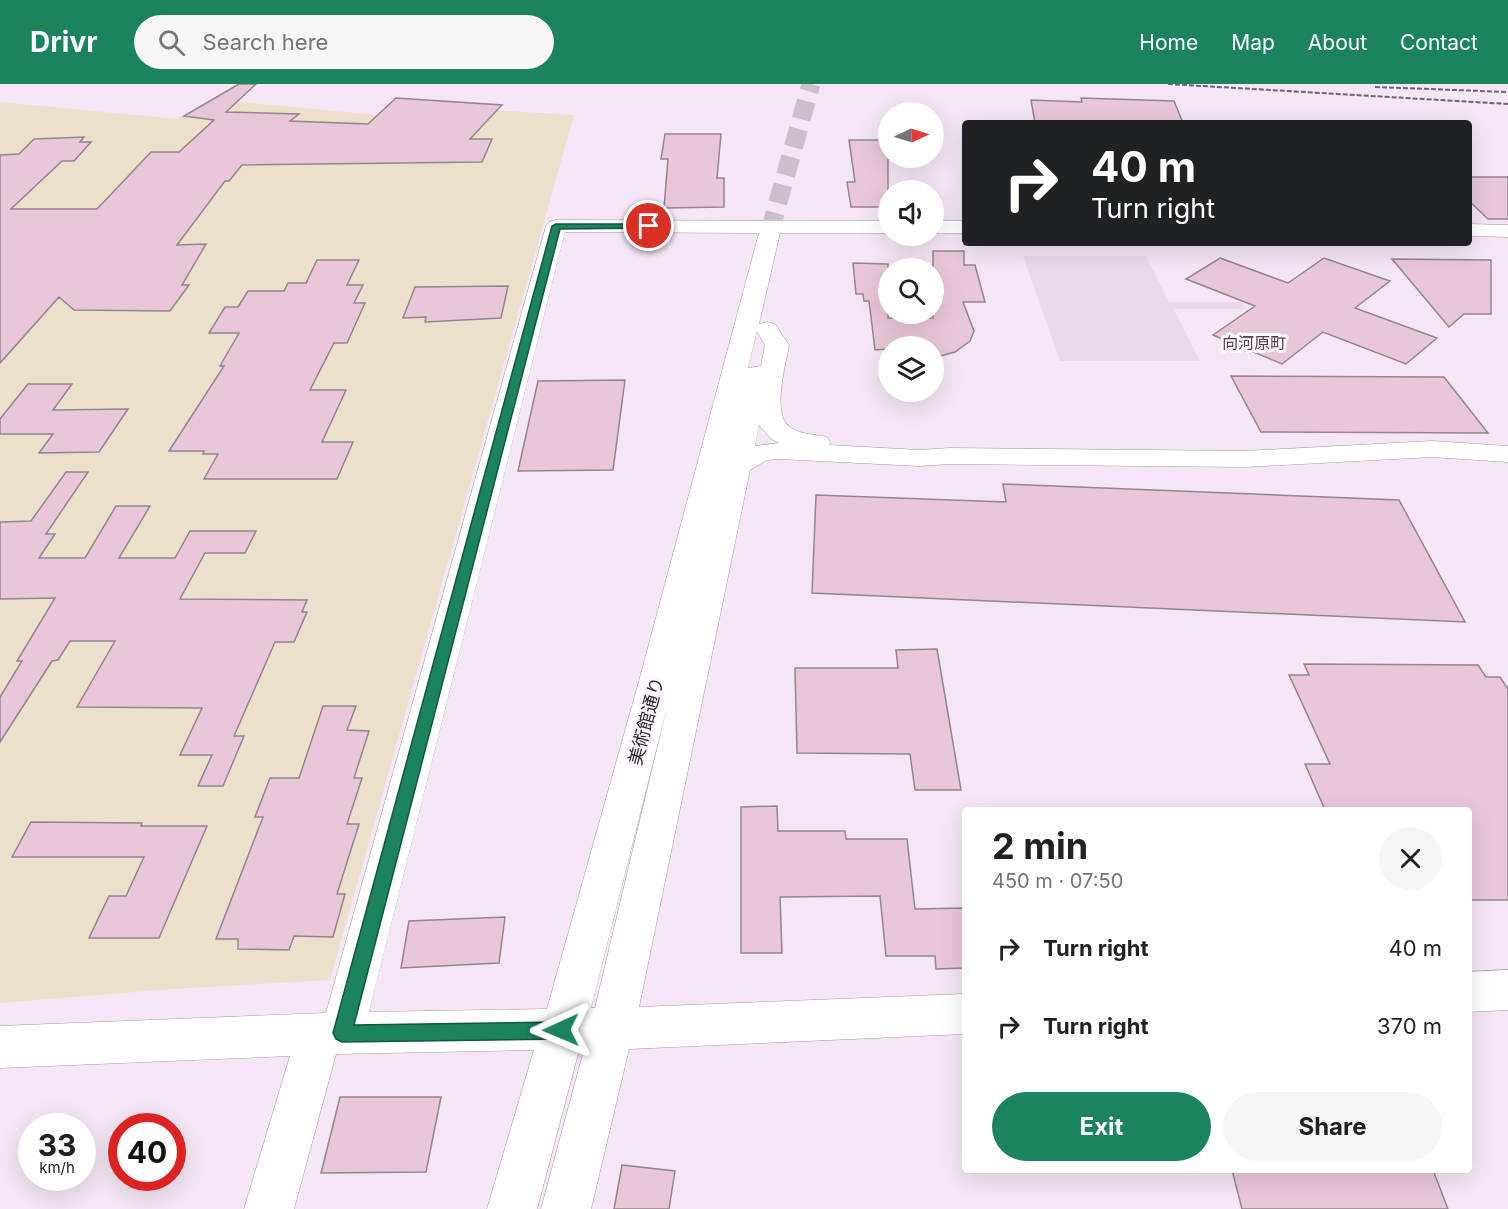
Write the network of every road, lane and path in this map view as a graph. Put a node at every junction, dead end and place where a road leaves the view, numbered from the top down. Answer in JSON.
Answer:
{"nodes":[{"id":1,"x":878,"y":226,"type":"edge"},
{"id":2,"x":944,"y":226,"type":"edge"},
{"id":3,"x":962,"y":226,"type":"edge"},
{"id":4,"x":1472,"y":230,"type":"edge"},
{"id":5,"x":1508,"y":231,"type":"edge"},
{"id":6,"x":767,"y":329,"type":"junction"},
{"id":7,"x":1508,"y":454,"type":"edge"},
{"id":8,"x":950,"y":456,"type":"junction"},
{"id":9,"x":736,"y":466,"type":"junction"},
{"id":10,"x":1508,"y":990,"type":"edge"},
{"id":11,"x":1472,"y":992,"type":"edge"},
{"id":12,"x":962,"y":1014,"type":"edge"},
{"id":13,"x":611,"y":1029,"type":"junction"},
{"id":14,"x":561,"y":1030,"type":"junction"},
{"id":15,"x":331,"y":1034,"type":"junction"},
{"id":16,"x":0,"y":1047,"type":"edge"},
{"id":17,"x":269,"y":1209,"type":"edge"},
{"id":18,"x":513,"y":1209,"type":"edge"},
{"id":19,"x":566,"y":1209,"type":"edge"}],
"edges":[{"from":1,"to":15,"type":"street"},
{"from":2,"to":3,"type":"street"},
{"from":4,"to":5,"type":"street"},
{"from":6,"to":8,"type":"street"},
{"from":6,"to":9,"type":"street","name":"美術館通り"},
{"from":6,"to":14,"type":"street","name":"美術館通り"},
{"from":7,"to":8,"type":"street"},
{"from":8,"to":9,"type":"street"},
{"from":9,"to":13,"type":"street","name":"美術館通り"},
{"from":10,"to":11,"type":"street"},
{"from":12,"to":13,"type":"street"},
{"from":13,"to":14,"type":"street"},
{"from":13,"to":19,"type":"street","name":"美術館通り"},
{"from":14,"to":15,"type":"street"},
{"from":14,"to":18,"type":"street","name":"美術館通り"},
{"from":15,"to":16,"type":"street"},
{"from":15,"to":17,"type":"street"}]}
